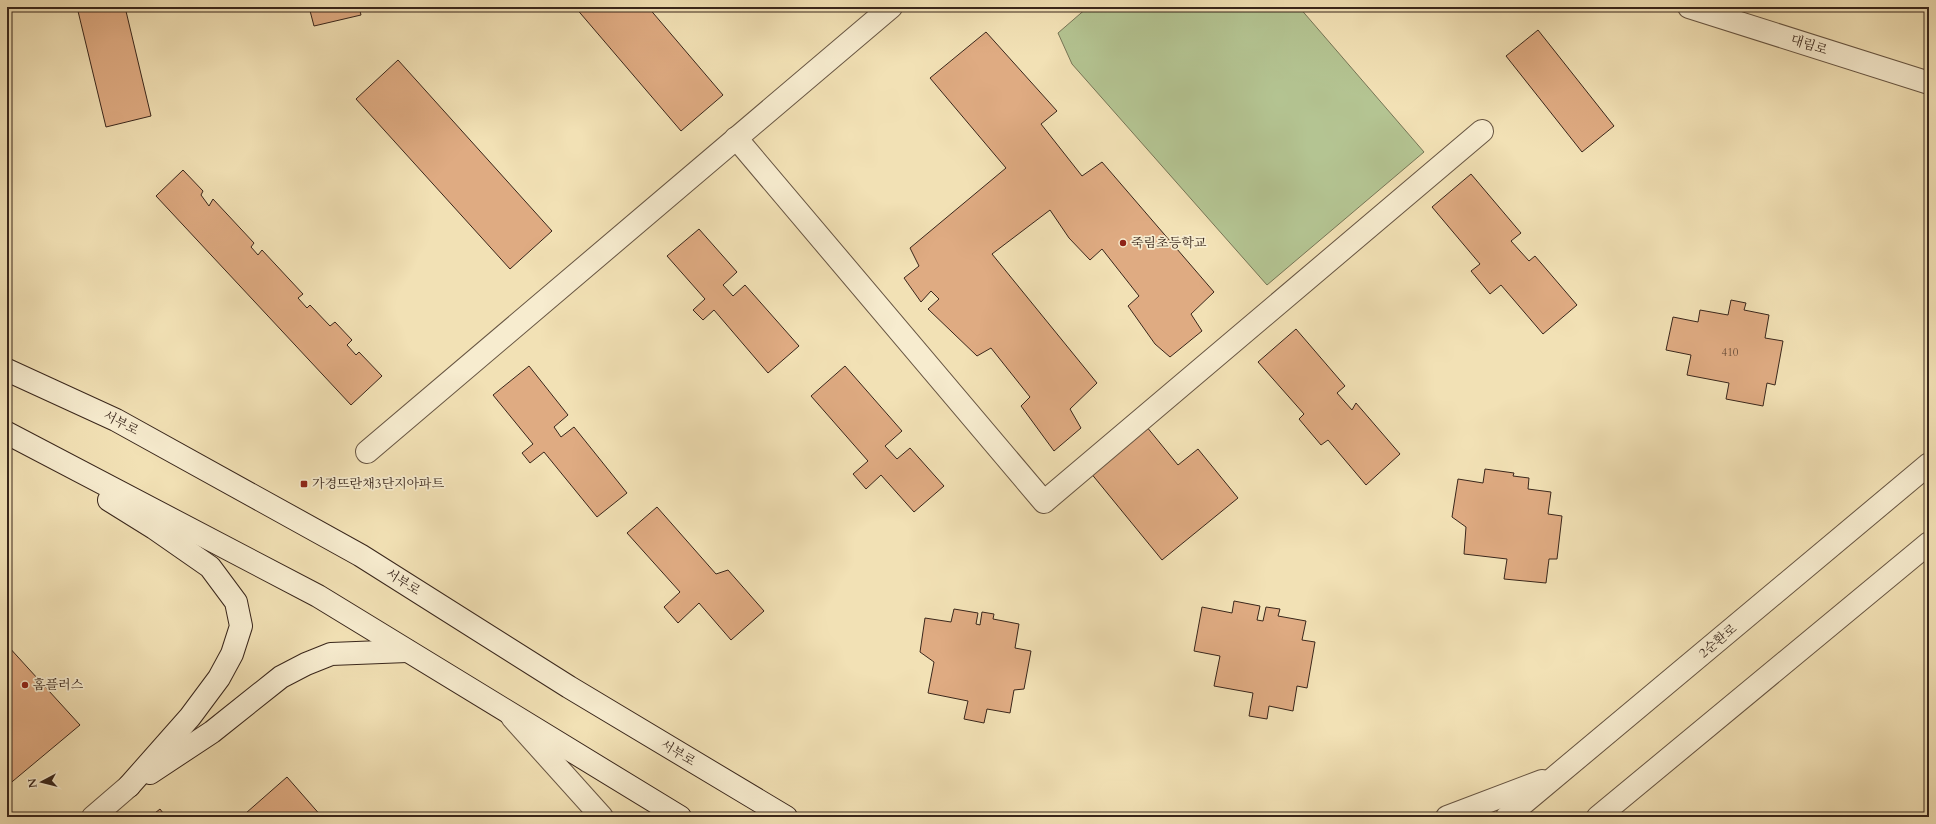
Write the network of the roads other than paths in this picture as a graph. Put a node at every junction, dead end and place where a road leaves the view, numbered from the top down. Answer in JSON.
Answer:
{"nodes":[{"id":1,"x":891,"y":7,"type":"edge"},
{"id":2,"x":1689,"y":7,"type":"edge"},
{"id":3,"x":1929,"y":82,"type":"edge"},
{"id":4,"x":1482,"y":131,"type":"dead end"},
{"id":5,"x":736,"y":138,"type":"junction"},
{"id":6,"x":7,"y":370,"type":"edge"},
{"id":7,"x":7,"y":433,"type":"edge"},
{"id":8,"x":7,"y":436,"type":"edge"},
{"id":9,"x":367,"y":452,"type":"dead end"},
{"id":10,"x":1929,"y":464,"type":"edge"},
{"id":11,"x":1929,"y":543,"type":"edge"},
{"id":12,"x":407,"y":651,"type":"junction"},
{"id":13,"x":509,"y":713,"type":"junction"},
{"id":14,"x":1560,"y":774,"type":"junction"},
{"id":15,"x":129,"y":786,"type":"junction"},
{"id":16,"x":93,"y":817,"type":"edge"},
{"id":17,"x":602,"y":817,"type":"edge"},
{"id":18,"x":680,"y":817,"type":"edge"},
{"id":19,"x":786,"y":817,"type":"edge"},
{"id":20,"x":1447,"y":817,"type":"edge"},
{"id":21,"x":1507,"y":817,"type":"edge"},
{"id":22,"x":1598,"y":817,"type":"edge"}],
"edges":[{"from":1,"to":5,"type":"street"},
{"from":2,"to":3,"type":"street","name":"대림로"},
{"from":4,"to":5,"type":"street"},
{"from":5,"to":9,"type":"street"},
{"from":6,"to":19,"type":"street","name":"서부로"},
{"from":7,"to":12,"type":"street"},
{"from":8,"to":15,"type":"street"},
{"from":10,"to":14,"type":"street","name":"2순환로"},
{"from":11,"to":22,"type":"street"},
{"from":12,"to":13,"type":"street"},
{"from":12,"to":15,"type":"street"},
{"from":13,"to":17,"type":"street"},
{"from":13,"to":18,"type":"street"},
{"from":14,"to":20,"type":"street"},
{"from":14,"to":21,"type":"street","name":"2순환로"},
{"from":15,"to":16,"type":"street"}]}
